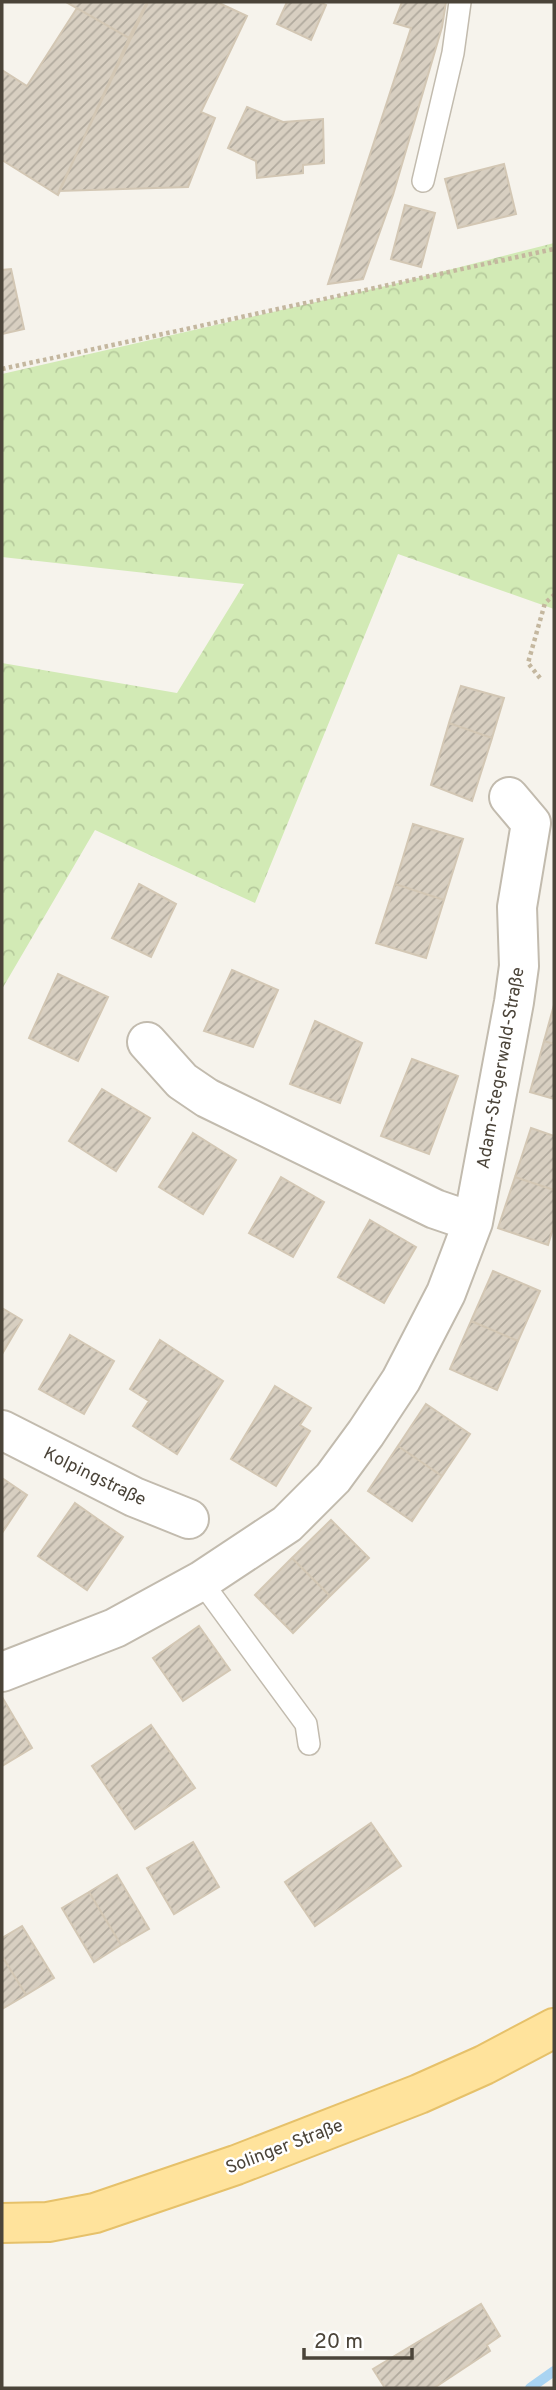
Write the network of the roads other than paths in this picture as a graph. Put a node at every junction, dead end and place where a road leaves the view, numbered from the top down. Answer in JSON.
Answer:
{"nodes":[{"id":1,"x":460,"y":2,"type":"edge"},
{"id":2,"x":423,"y":181,"type":"dead end"},
{"id":3,"x":509,"y":797,"type":"dead end"},
{"id":4,"x":147,"y":1042,"type":"dead end"},
{"id":5,"x":472,"y":1222,"type":"junction"},
{"id":6,"x":2,"y":1430,"type":"edge"},
{"id":7,"x":189,"y":1519,"type":"dead end"},
{"id":8,"x":201,"y":1581,"type":"junction"},
{"id":9,"x":2,"y":1672,"type":"edge"},
{"id":10,"x":309,"y":1744,"type":"dead end"},
{"id":11,"x":554,"y":2028,"type":"edge"},
{"id":12,"x":2,"y":2223,"type":"edge"}],
"edges":[{"from":1,"to":2,"type":"lane"},
{"from":3,"to":5,"type":"street","name":"Adam-Stegerwald-Straße"},
{"from":4,"to":5,"type":"street"},
{"from":5,"to":8,"type":"street","name":"Adam-Stegerwald-Straße"},
{"from":6,"to":7,"type":"street","name":"Kolpingstraße"},
{"from":8,"to":9,"type":"street","name":"Adam-Stegerwald-Straße"},
{"from":8,"to":10,"type":"lane"},
{"from":11,"to":12,"type":"main road","name":"Solinger Straße"}]}
